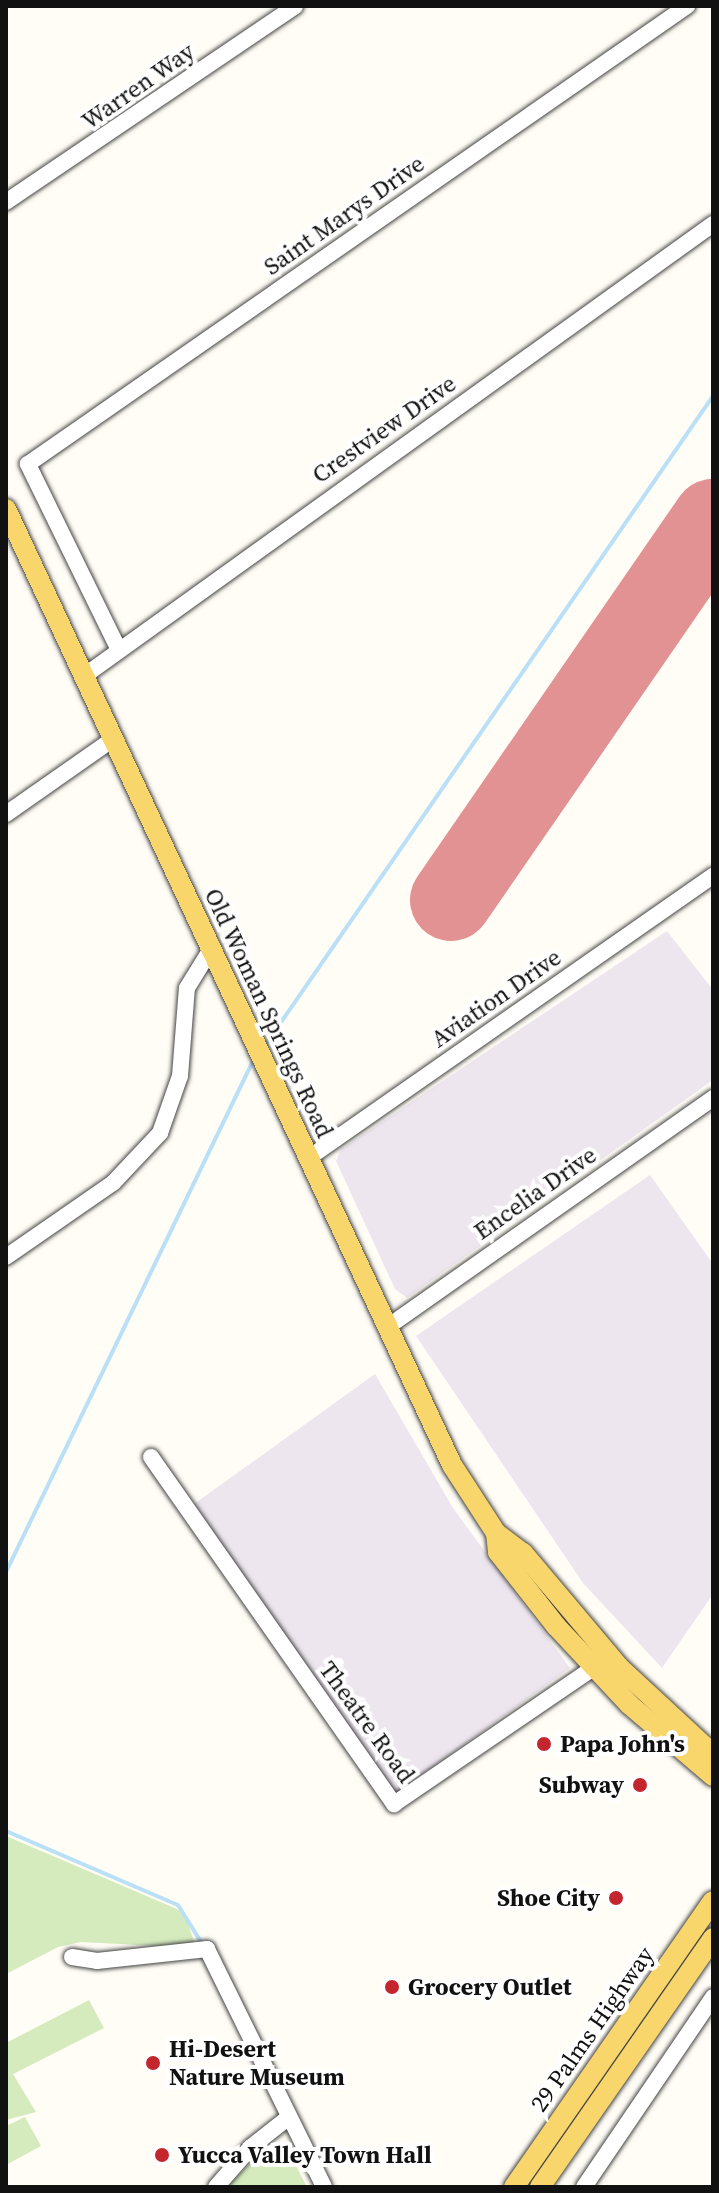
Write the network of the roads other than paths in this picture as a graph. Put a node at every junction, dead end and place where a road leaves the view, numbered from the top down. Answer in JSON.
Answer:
{"nodes":[{"id":1,"x":295,"y":6,"type":"edge"},
{"id":2,"x":687,"y":6,"type":"edge"},
{"id":3,"x":6,"y":202,"type":"edge"},
{"id":4,"x":713,"y":224,"type":"edge"},
{"id":5,"x":6,"y":509,"type":"edge"},
{"id":6,"x":118,"y":648,"type":"junction"},
{"id":7,"x":84,"y":676,"type":"junction"},
{"id":8,"x":113,"y":739,"type":"junction"},
{"id":9,"x":6,"y":814,"type":"edge"},
{"id":10,"x":713,"y":876,"type":"edge"},
{"id":11,"x":211,"y":949,"type":"junction"},
{"id":12,"x":713,"y":1098,"type":"edge"},
{"id":13,"x":307,"y":1159,"type":"junction"},
{"id":14,"x":6,"y":1257,"type":"edge"},
{"id":15,"x":386,"y":1328,"type":"junction"},
{"id":16,"x":151,"y":1457,"type":"dead end"},
{"id":17,"x":602,"y":1662,"type":"junction"},
{"id":18,"x":713,"y":1754,"type":"edge"},
{"id":19,"x":713,"y":1776,"type":"edge"},
{"id":20,"x":713,"y":1901,"type":"edge"},
{"id":21,"x":713,"y":1938,"type":"edge"},
{"id":22,"x":72,"y":1957,"type":"dead end"},
{"id":23,"x":713,"y":1997,"type":"edge"},
{"id":24,"x":289,"y":2117,"type":"junction"},
{"id":25,"x":216,"y":2187,"type":"edge"},
{"id":26,"x":324,"y":2187,"type":"edge"},
{"id":27,"x":514,"y":2187,"type":"edge"},
{"id":28,"x":540,"y":2187,"type":"edge"},
{"id":29,"x":584,"y":2187,"type":"edge"}],
"edges":[{"from":1,"to":3,"type":"street","name":"Warren Way"},
{"from":2,"to":6,"type":"street","name":"Saint Marys Drive"},
{"from":4,"to":6,"type":"street","name":"Crestview Drive"},
{"from":5,"to":7,"type":"main road","name":"Old Woman Springs Road"},
{"from":6,"to":7,"type":"street","name":"Crestview Drive"},
{"from":7,"to":8,"type":"main road","name":"Old Woman Springs Road"},
{"from":8,"to":9,"type":"street"},
{"from":8,"to":11,"type":"main road","name":"Old Woman Springs Road"},
{"from":10,"to":13,"type":"street","name":"Aviation Drive"},
{"from":11,"to":13,"type":"main road","name":"Old Woman Springs Road"},
{"from":11,"to":14,"type":"street"},
{"from":12,"to":15,"type":"street","name":"Encelia Drive"},
{"from":13,"to":15,"type":"main road","name":"Old Woman Springs Road"},
{"from":15,"to":17,"type":"main road","name":"Old Woman Springs Road"},
{"from":16,"to":17,"type":"street","name":"Theatre Road"},
{"from":17,"to":18,"type":"main road","name":"Old Woman Springs Road"},
{"from":17,"to":19,"type":"main road","name":"Old Woman Springs Road"},
{"from":20,"to":27,"type":"main road","name":"29 Palms Highway"},
{"from":21,"to":28,"type":"main road","name":"29 Palms Highway"},
{"from":22,"to":24,"type":"street"},
{"from":23,"to":29,"type":"street"},
{"from":24,"to":25,"type":"street"},
{"from":24,"to":26,"type":"street"}]}
